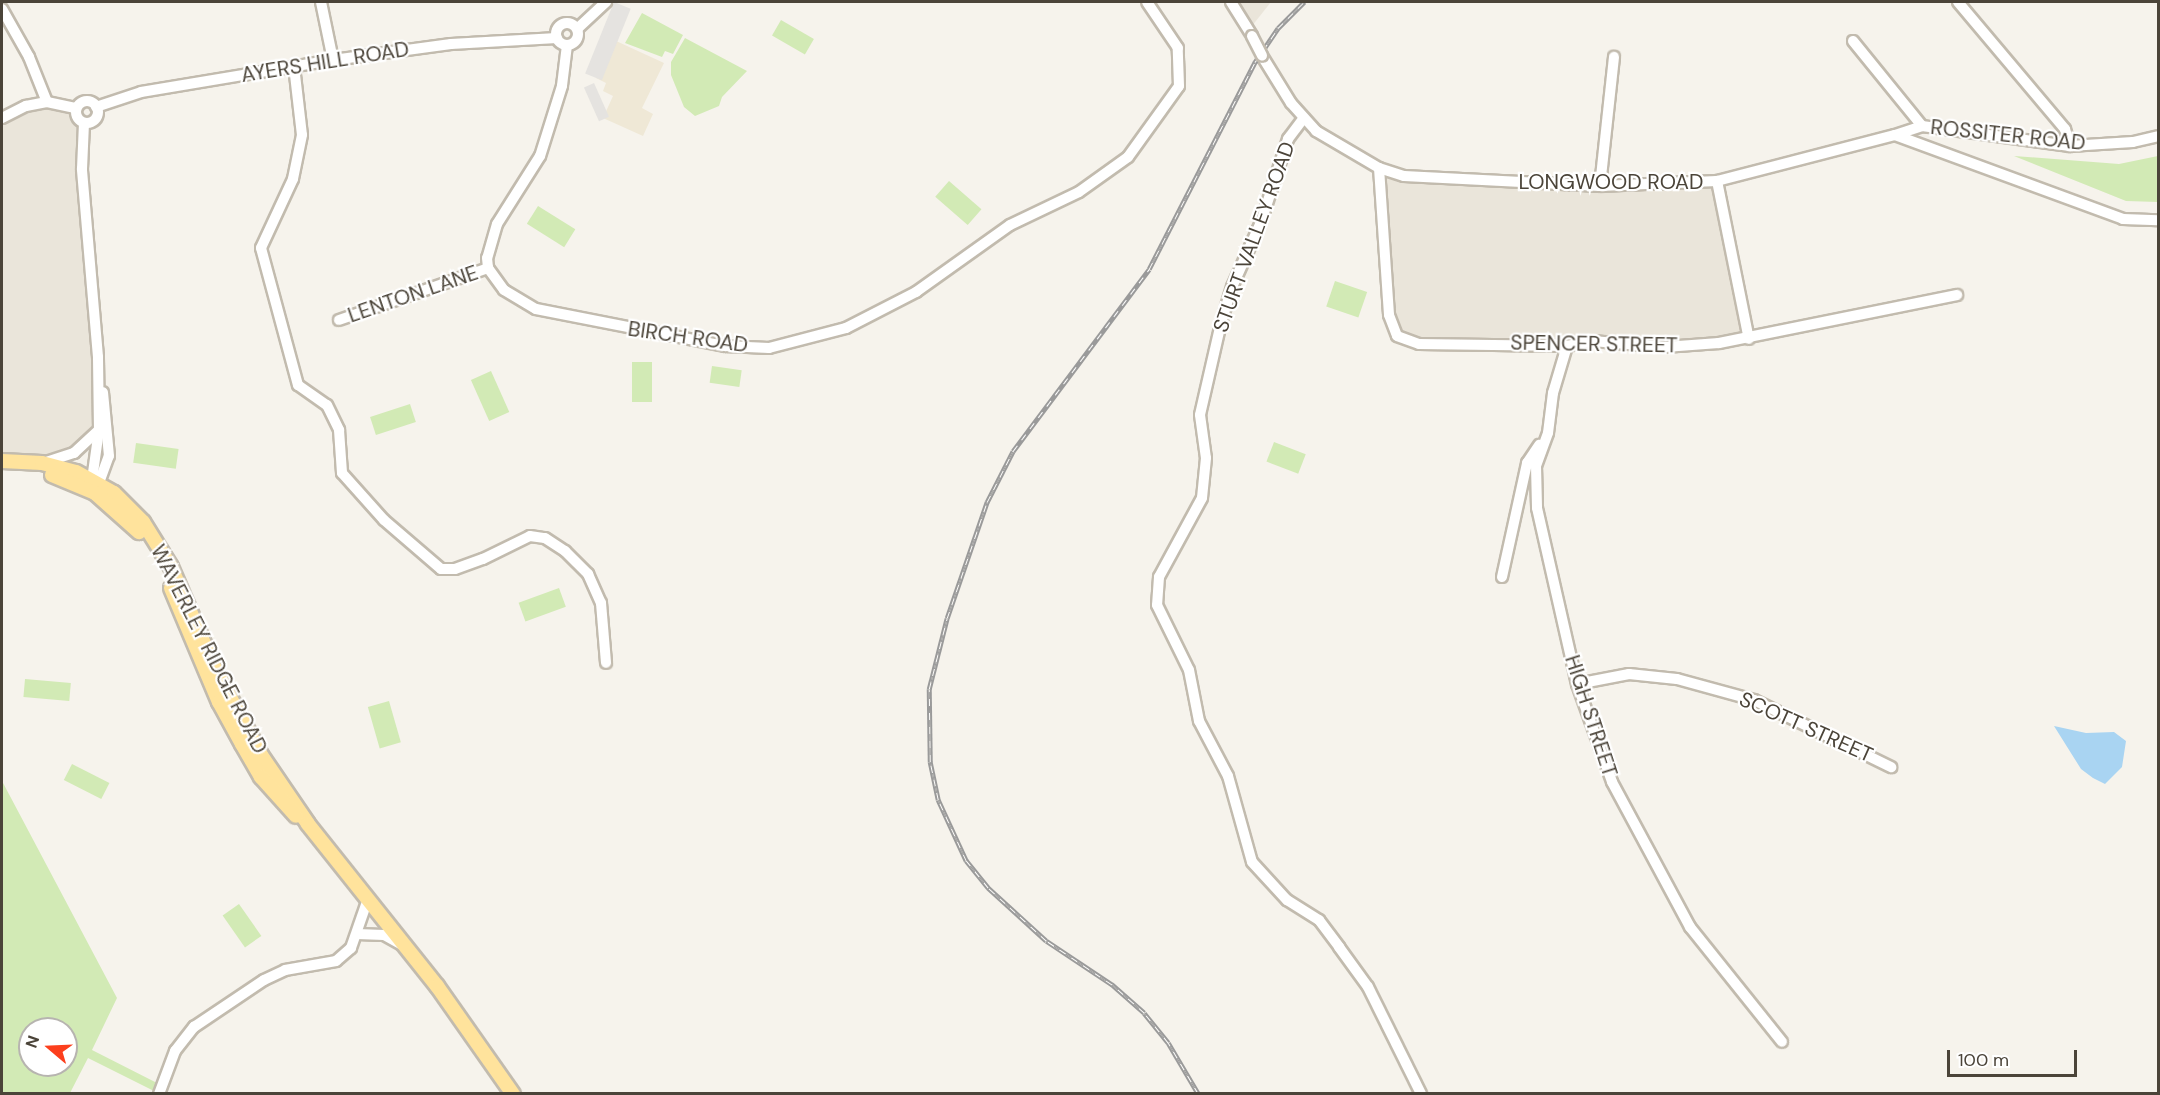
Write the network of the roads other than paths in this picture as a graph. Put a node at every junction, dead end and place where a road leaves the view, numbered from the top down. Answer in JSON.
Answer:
{"nodes":[{"id":1,"x":321,"y":2,"type":"edge"},
{"id":2,"x":606,"y":2,"type":"edge"},
{"id":3,"x":1147,"y":2,"type":"edge"},
{"id":4,"x":1231,"y":2,"type":"edge"},
{"id":5,"x":1958,"y":2,"type":"edge"},
{"id":6,"x":2,"y":9,"type":"edge"},
{"id":7,"x":577,"y":29,"type":"junction"},
{"id":8,"x":557,"y":38,"type":"junction"},
{"id":9,"x":1853,"y":41,"type":"dead end"},
{"id":10,"x":567,"y":45,"type":"junction"},
{"id":11,"x":1614,"y":57,"type":"dead end"},
{"id":12,"x":333,"y":60,"type":"junction"},
{"id":13,"x":294,"y":66,"type":"junction"},
{"id":14,"x":47,"y":102,"type":"junction"},
{"id":15,"x":96,"y":107,"type":"junction"},
{"id":16,"x":76,"y":108,"type":"junction"},
{"id":17,"x":2,"y":118,"type":"edge"},
{"id":18,"x":1303,"y":119,"type":"junction"},
{"id":19,"x":84,"y":123,"type":"junction"},
{"id":20,"x":1922,"y":126,"type":"junction"},
{"id":21,"x":1895,"y":135,"type":"junction"},
{"id":22,"x":2158,"y":136,"type":"edge"},
{"id":23,"x":2070,"y":146,"type":"junction"},
{"id":24,"x":1379,"y":168,"type":"junction"},
{"id":25,"x":1717,"y":182,"type":"junction"},
{"id":26,"x":1600,"y":186,"type":"junction"},
{"id":27,"x":2158,"y":220,"type":"edge"},
{"id":28,"x":488,"y":268,"type":"junction"},
{"id":29,"x":1957,"y":295,"type":"dead end"},
{"id":30,"x":339,"y":320,"type":"dead end"},
{"id":31,"x":1749,"y":339,"type":"junction"},
{"id":32,"x":1567,"y":346,"type":"junction"},
{"id":33,"x":98,"y":357,"type":"junction"},
{"id":34,"x":99,"y":430,"type":"junction"},
{"id":35,"x":1548,"y":433,"type":"junction"},
{"id":36,"x":2,"y":461,"type":"edge"},
{"id":37,"x":42,"y":464,"type":"junction"},
{"id":38,"x":2,"y":468,"type":"edge"},
{"id":39,"x":95,"y":487,"type":"junction"},
{"id":40,"x":1502,"y":577,"type":"dead end"},
{"id":41,"x":606,"y":663,"type":"dead end"},
{"id":42,"x":1577,"y":684,"type":"junction"},
{"id":43,"x":1891,"y":767,"type":"dead end"},
{"id":44,"x":368,"y":899,"type":"junction"},
{"id":45,"x":357,"y":934,"type":"junction"},
{"id":46,"x":403,"y":945,"type":"junction"},
{"id":47,"x":1782,"y":1042,"type":"dead end"},
{"id":48,"x":159,"y":1094,"type":"edge"},
{"id":49,"x":513,"y":1094,"type":"edge"},
{"id":50,"x":1421,"y":1094,"type":"edge"}],
"edges":[{"from":1,"to":12,"type":"street"},
{"from":2,"to":7,"type":"street"},
{"from":3,"to":28,"type":"street","name":"BIRCH ROAD"},
{"from":4,"to":18,"type":"street","bridge":true},
{"from":5,"to":23,"type":"street"},
{"from":6,"to":14,"type":"street"},
{"from":7,"to":8,"type":"street"},
{"from":7,"to":10,"type":"street"},
{"from":8,"to":10,"type":"street"},
{"from":8,"to":12,"type":"street","name":"AYERS HILL ROAD"},
{"from":9,"to":20,"type":"street"},
{"from":10,"to":28,"type":"street"},
{"from":11,"to":26,"type":"street"},
{"from":12,"to":13,"type":"street","name":"AYERS HILL ROAD"},
{"from":13,"to":15,"type":"street","name":"AYERS HILL ROAD"},
{"from":13,"to":41,"type":"street"},
{"from":14,"to":16,"type":"street"},
{"from":14,"to":17,"type":"street"},
{"from":15,"to":16,"type":"street"},
{"from":15,"to":19,"type":"street"},
{"from":16,"to":19,"type":"street"},
{"from":18,"to":24,"type":"street","name":"LONGWOOD ROAD"},
{"from":18,"to":50,"type":"street","name":"STURT VALLEY ROAD"},
{"from":19,"to":33,"type":"street"},
{"from":20,"to":21,"type":"street","name":"ROSSITER ROAD"},
{"from":20,"to":23,"type":"street","name":"ROSSITER ROAD"},
{"from":21,"to":25,"type":"street","name":"LONGWOOD ROAD"},
{"from":21,"to":27,"type":"street"},
{"from":22,"to":23,"type":"street","name":"ROSSITER ROAD"},
{"from":24,"to":26,"type":"street","name":"LONGWOOD ROAD"},
{"from":24,"to":32,"type":"street","name":"SPENCER STREET"},
{"from":25,"to":26,"type":"street","name":"LONGWOOD ROAD"},
{"from":25,"to":31,"type":"street"},
{"from":28,"to":30,"type":"street","name":"LENTON LANE"},
{"from":29,"to":31,"type":"street","name":"SPENCER STREET"},
{"from":31,"to":32,"type":"street","name":"SPENCER STREET"},
{"from":32,"to":35,"type":"street","name":"HIGH STREET"},
{"from":33,"to":34,"type":"street"},
{"from":33,"to":39,"type":"street"},
{"from":34,"to":37,"type":"street","name":"WAVERLEY RIDGE ROAD"},
{"from":34,"to":39,"type":"street"},
{"from":35,"to":40,"type":"street"},
{"from":35,"to":42,"type":"street","name":"HIGH STREET"},
{"from":36,"to":37,"type":"main road","name":"WAVERLEY RIDGE ROAD"},
{"from":37,"to":39,"type":"main road","name":"WAVERLEY RIDGE ROAD"},
{"from":38,"to":39,"type":"main road","name":"WAVERLEY RIDGE ROAD"},
{"from":39,"to":44,"type":"main road","name":"WAVERLEY RIDGE ROAD"},
{"from":42,"to":43,"type":"street","name":"SCOTT STREET"},
{"from":42,"to":47,"type":"street","name":"HIGH STREET"},
{"from":44,"to":45,"type":"street"},
{"from":44,"to":46,"type":"main road","name":"WAVERLEY RIDGE ROAD"},
{"from":45,"to":46,"type":"street"},
{"from":45,"to":48,"type":"street"},
{"from":46,"to":49,"type":"main road","name":"WAVERLEY RIDGE ROAD"}]}
